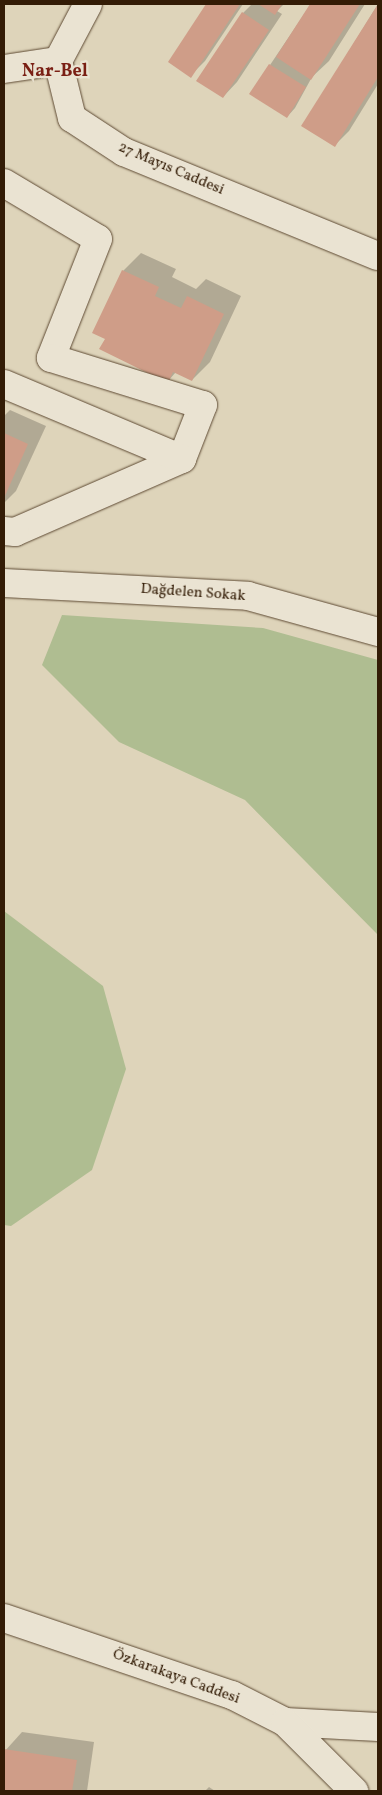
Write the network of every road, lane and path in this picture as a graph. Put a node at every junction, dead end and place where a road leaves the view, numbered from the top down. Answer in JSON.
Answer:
{"nodes":[{"id":1,"x":88,"y":4,"type":"edge"},
{"id":2,"x":58,"y":61,"type":"junction"},
{"id":3,"x":4,"y":69,"type":"edge"},
{"id":4,"x":4,"y":183,"type":"edge"},
{"id":5,"x":378,"y":256,"type":"edge"},
{"id":6,"x":4,"y":384,"type":"edge"},
{"id":7,"x":182,"y":459,"type":"junction"},
{"id":8,"x":4,"y":531,"type":"edge"},
{"id":9,"x":4,"y":583,"type":"edge"},
{"id":10,"x":378,"y":632,"type":"edge"},
{"id":11,"x":4,"y":1618,"type":"edge"},
{"id":12,"x":285,"y":1722,"type":"junction"},
{"id":13,"x":378,"y":1727,"type":"edge"},
{"id":14,"x":354,"y":1791,"type":"edge"}],
"edges":[{"from":1,"to":2,"type":"street"},
{"from":2,"to":3,"type":"street"},
{"from":2,"to":5,"type":"street","name":"27 Mayıs Caddesi"},
{"from":4,"to":7,"type":"street"},
{"from":6,"to":7,"type":"street"},
{"from":7,"to":8,"type":"street"},
{"from":9,"to":10,"type":"street","name":"Dağdelen Sokak"},
{"from":11,"to":12,"type":"street","name":"Özkarakaya Caddesi"},
{"from":12,"to":13,"type":"street","name":"Özkarakaya Caddesi"},
{"from":12,"to":14,"type":"street"}]}
